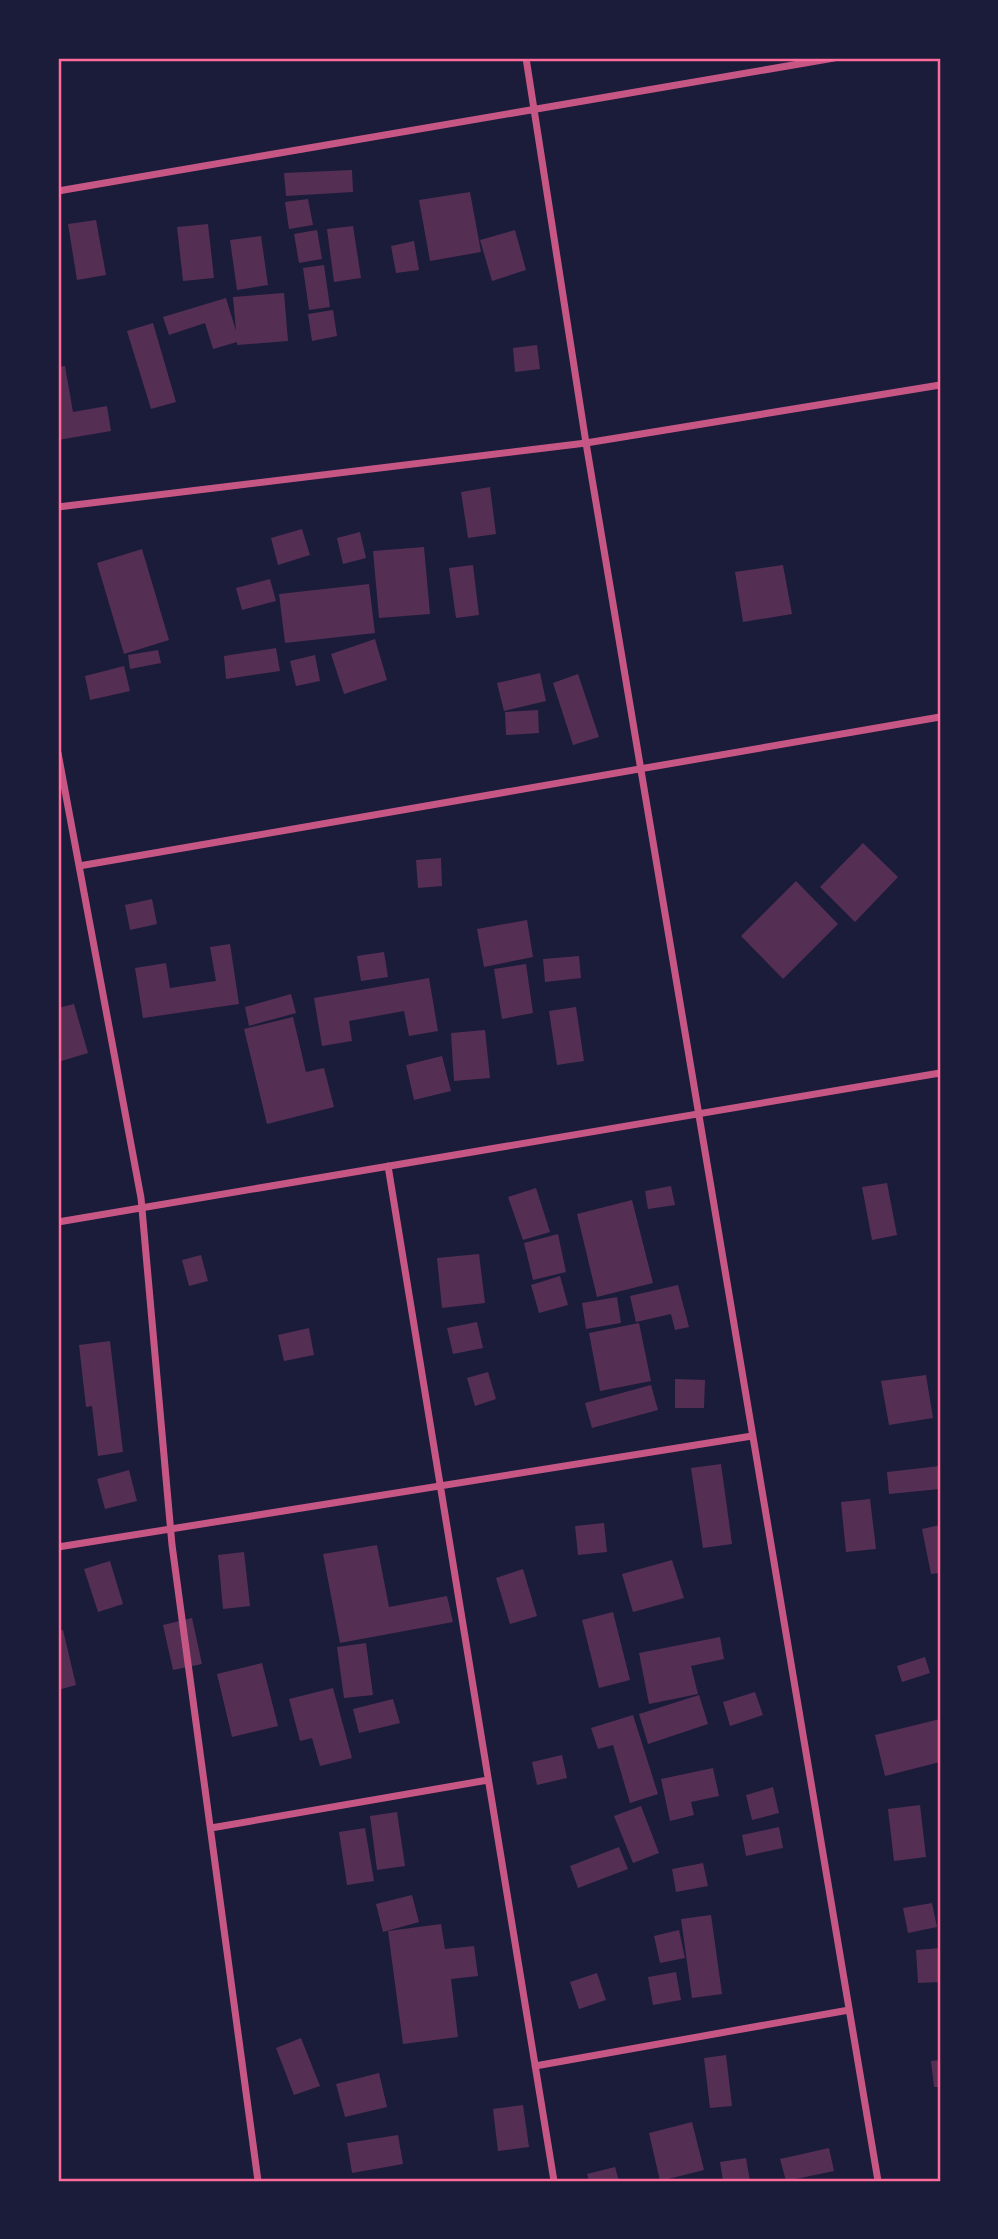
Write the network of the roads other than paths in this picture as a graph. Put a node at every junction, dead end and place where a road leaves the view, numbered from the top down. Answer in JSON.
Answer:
{"nodes":[{"id":1,"x":526,"y":58,"type":"edge"},
{"id":2,"x":835,"y":58,"type":"edge"},
{"id":3,"x":534,"y":110,"type":"junction"},
{"id":4,"x":58,"y":191,"type":"edge"},
{"id":5,"x":940,"y":385,"type":"edge"},
{"id":6,"x":586,"y":443,"type":"junction"},
{"id":7,"x":58,"y":507,"type":"edge"},
{"id":8,"x":940,"y":717,"type":"edge"},
{"id":9,"x":58,"y":753,"type":"edge"},
{"id":10,"x":640,"y":769,"type":"junction"},
{"id":11,"x":79,"y":866,"type":"junction"},
{"id":12,"x":940,"y":1073,"type":"edge"},
{"id":13,"x":698,"y":1113,"type":"junction"},
{"id":14,"x":388,"y":1166,"type":"junction"},
{"id":15,"x":143,"y":1208,"type":"junction"},
{"id":16,"x":58,"y":1222,"type":"edge"},
{"id":17,"x":752,"y":1436,"type":"junction"},
{"id":18,"x":440,"y":1486,"type":"junction"},
{"id":19,"x":171,"y":1528,"type":"junction"},
{"id":20,"x":58,"y":1547,"type":"edge"},
{"id":21,"x":488,"y":1780,"type":"junction"},
{"id":22,"x":211,"y":1828,"type":"junction"},
{"id":23,"x":849,"y":2010,"type":"junction"},
{"id":24,"x":535,"y":2066,"type":"junction"},
{"id":25,"x":258,"y":2181,"type":"edge"},
{"id":26,"x":554,"y":2181,"type":"edge"},
{"id":27,"x":878,"y":2181,"type":"edge"}],
"edges":[{"from":1,"to":3,"type":"street"},
{"from":2,"to":3,"type":"street"},
{"from":3,"to":4,"type":"street"},
{"from":3,"to":6,"type":"street"},
{"from":5,"to":6,"type":"street"},
{"from":6,"to":7,"type":"street"},
{"from":6,"to":10,"type":"street"},
{"from":8,"to":10,"type":"street"},
{"from":9,"to":11,"type":"street"},
{"from":10,"to":11,"type":"street"},
{"from":10,"to":13,"type":"street"},
{"from":11,"to":15,"type":"street"},
{"from":12,"to":13,"type":"street"},
{"from":13,"to":14,"type":"street"},
{"from":13,"to":17,"type":"street"},
{"from":14,"to":15,"type":"street"},
{"from":14,"to":18,"type":"street"},
{"from":15,"to":16,"type":"street"},
{"from":15,"to":19,"type":"street"},
{"from":17,"to":18,"type":"street"},
{"from":17,"to":23,"type":"street"},
{"from":18,"to":19,"type":"street"},
{"from":18,"to":21,"type":"street"},
{"from":19,"to":20,"type":"street"},
{"from":19,"to":22,"type":"street"},
{"from":21,"to":22,"type":"street"},
{"from":21,"to":24,"type":"street"},
{"from":22,"to":25,"type":"street"},
{"from":23,"to":24,"type":"street"},
{"from":23,"to":27,"type":"street"},
{"from":24,"to":26,"type":"street"}]}
